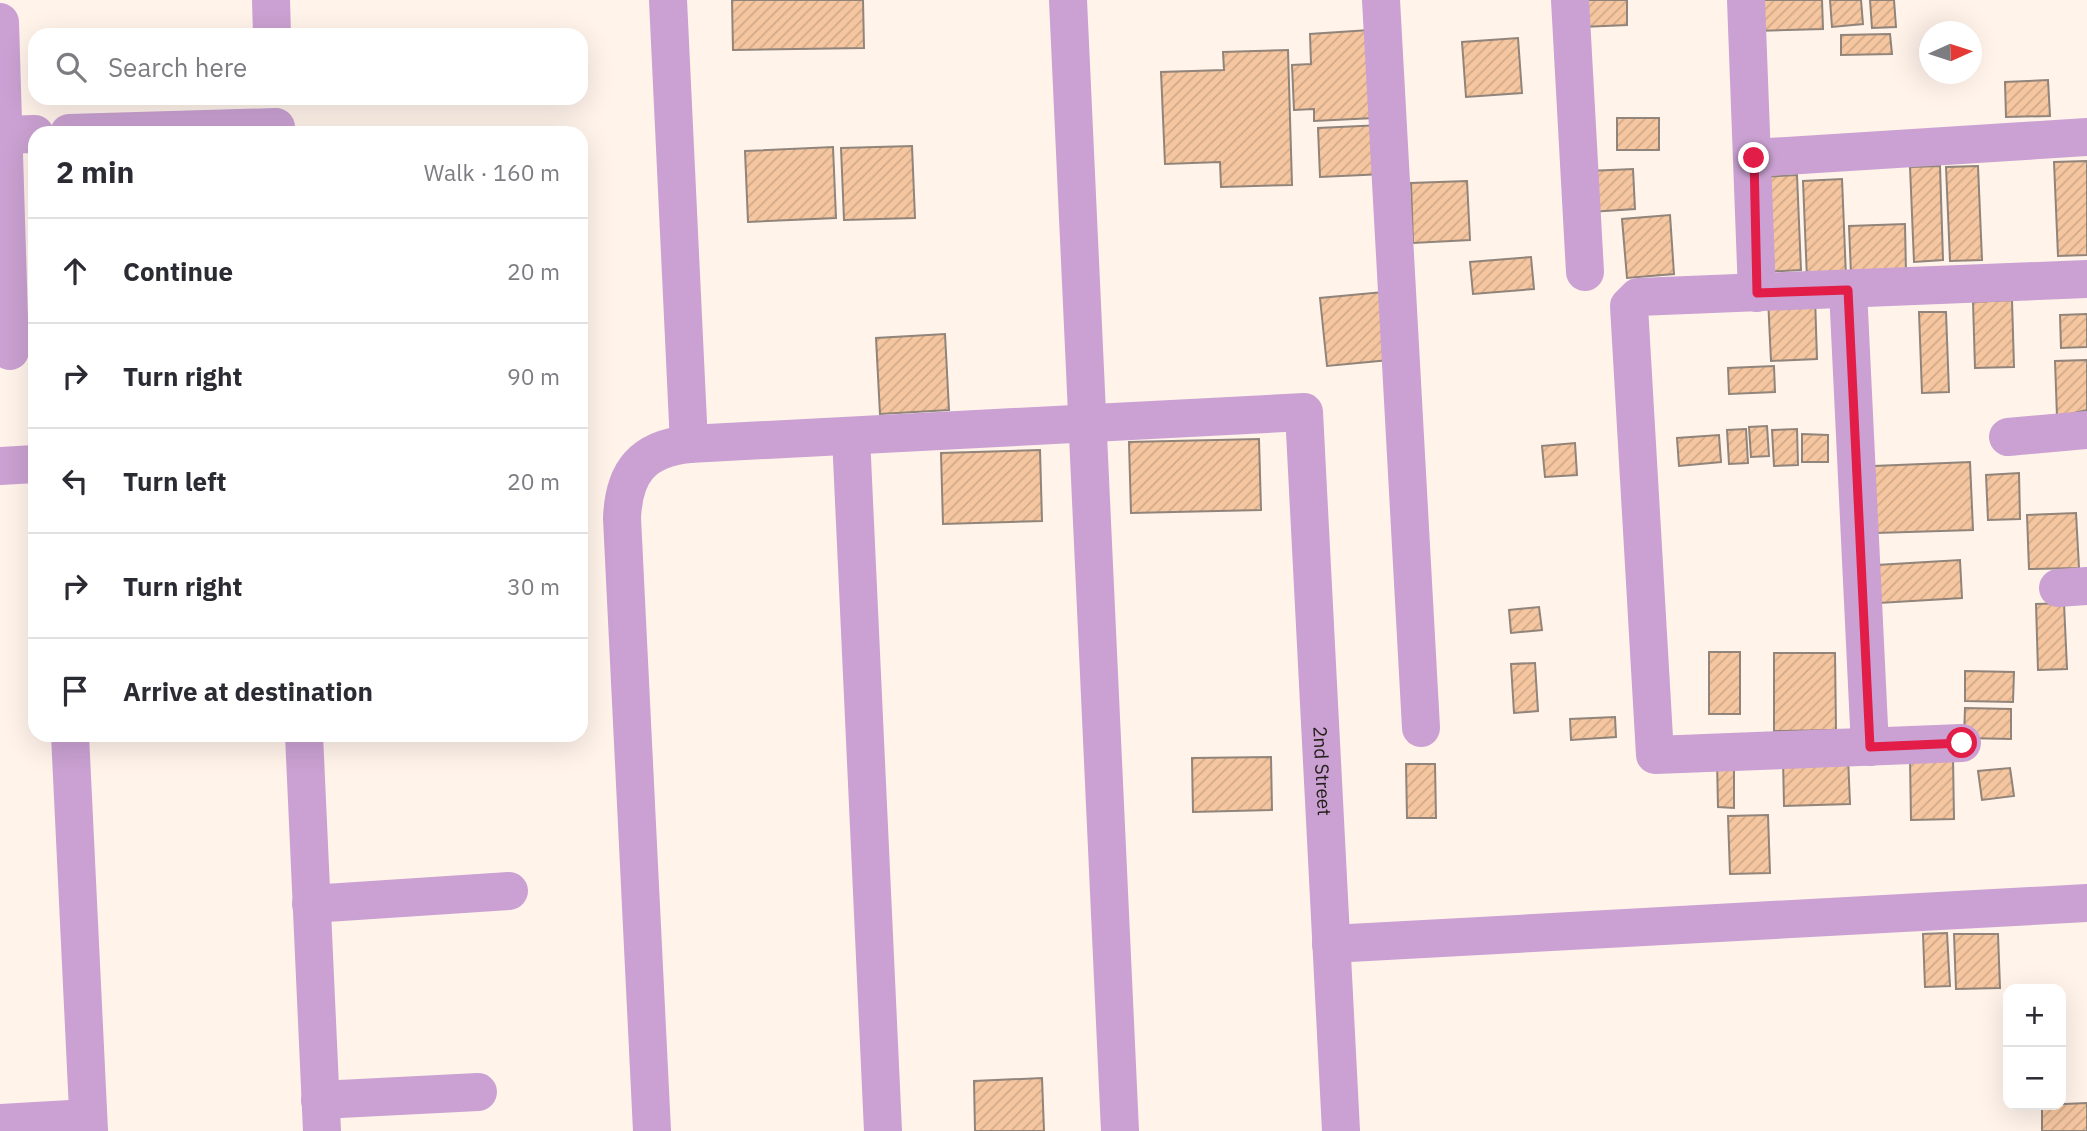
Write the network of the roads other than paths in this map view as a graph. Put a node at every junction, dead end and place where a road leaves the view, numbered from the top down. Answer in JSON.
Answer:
{"nodes":[{"id":1,"x":271,"y":0,"type":"edge"},
{"id":2,"x":668,"y":0,"type":"edge"},
{"id":3,"x":1068,"y":0,"type":"edge"},
{"id":4,"x":1381,"y":0,"type":"edge"},
{"id":5,"x":1570,"y":0,"type":"edge"},
{"id":6,"x":1746,"y":0,"type":"edge"},
{"id":7,"x":0,"y":22,"type":"edge"},
{"id":8,"x":272,"y":28,"type":"edge"},
{"id":9,"x":276,"y":119,"type":"edge"},
{"id":10,"x":208,"y":126,"type":"edge"},
{"id":11,"x":13,"y":135,"type":"edge"},
{"id":12,"x":2087,"y":137,"type":"edge"},
{"id":13,"x":1754,"y":158,"type":"junction"},
{"id":14,"x":1585,"y":271,"type":"dead end"},
{"id":15,"x":2087,"y":279,"type":"edge"},
{"id":16,"x":1848,"y":290,"type":"junction"},
{"id":17,"x":1757,"y":293,"type":"junction"},
{"id":18,"x":10,"y":351,"type":"dead end"},
{"id":19,"x":1087,"y":424,"type":"junction"},
{"id":20,"x":2087,"y":430,"type":"edge"},
{"id":21,"x":851,"y":436,"type":"junction"},
{"id":22,"x":2008,"y":437,"type":"dead end"},
{"id":23,"x":689,"y":444,"type":"junction"},
{"id":24,"x":28,"y":464,"type":"edge"},
{"id":25,"x":0,"y":466,"type":"edge"},
{"id":26,"x":1421,"y":728,"type":"dead end"},
{"id":27,"x":70,"y":742,"type":"edge"},
{"id":28,"x":304,"y":742,"type":"edge"},
{"id":29,"x":1962,"y":743,"type":"dead end"},
{"id":30,"x":1870,"y":747,"type":"junction"},
{"id":31,"x":509,"y":891,"type":"dead end"},
{"id":32,"x":2087,"y":903,"type":"edge"},
{"id":33,"x":312,"y":904,"type":"junction"},
{"id":34,"x":1331,"y":944,"type":"junction"},
{"id":35,"x":478,"y":1092,"type":"dead end"},
{"id":36,"x":321,"y":1116,"type":"edge"},
{"id":37,"x":0,"y":1124,"type":"edge"},
{"id":38,"x":89,"y":1124,"type":"edge"},
{"id":39,"x":652,"y":1131,"type":"edge"},
{"id":40,"x":883,"y":1131,"type":"edge"},
{"id":41,"x":1120,"y":1131,"type":"edge"},
{"id":42,"x":1341,"y":1131,"type":"edge"}],
"edges":[{"from":1,"to":8,"type":"street"},
{"from":2,"to":23,"type":"street"},
{"from":3,"to":19,"type":"street"},
{"from":4,"to":26,"type":"street"},
{"from":5,"to":14,"type":"street"},
{"from":6,"to":13,"type":"street"},
{"from":7,"to":11,"type":"street"},
{"from":9,"to":10,"type":"street"},
{"from":11,"to":18,"type":"street"},
{"from":12,"to":13,"type":"street"},
{"from":13,"to":17,"type":"street"},
{"from":15,"to":16,"type":"street"},
{"from":16,"to":17,"type":"street"},
{"from":16,"to":30,"type":"street"},
{"from":17,"to":30,"type":"street"},
{"from":19,"to":21,"type":"street"},
{"from":19,"to":34,"type":"street","name":"2nd Street"},
{"from":19,"to":41,"type":"street"},
{"from":20,"to":22,"type":"street"},
{"from":21,"to":23,"type":"street"},
{"from":21,"to":40,"type":"street"},
{"from":23,"to":39,"type":"street"},
{"from":24,"to":25,"type":"street"},
{"from":27,"to":38,"type":"street"},
{"from":28,"to":33,"type":"street"},
{"from":29,"to":30,"type":"street"},
{"from":31,"to":33,"type":"street"},
{"from":32,"to":34,"type":"street"},
{"from":33,"to":36,"type":"street"},
{"from":34,"to":42,"type":"street","name":"2nd Street"},
{"from":35,"to":36,"type":"street"},
{"from":37,"to":38,"type":"street"}]}
